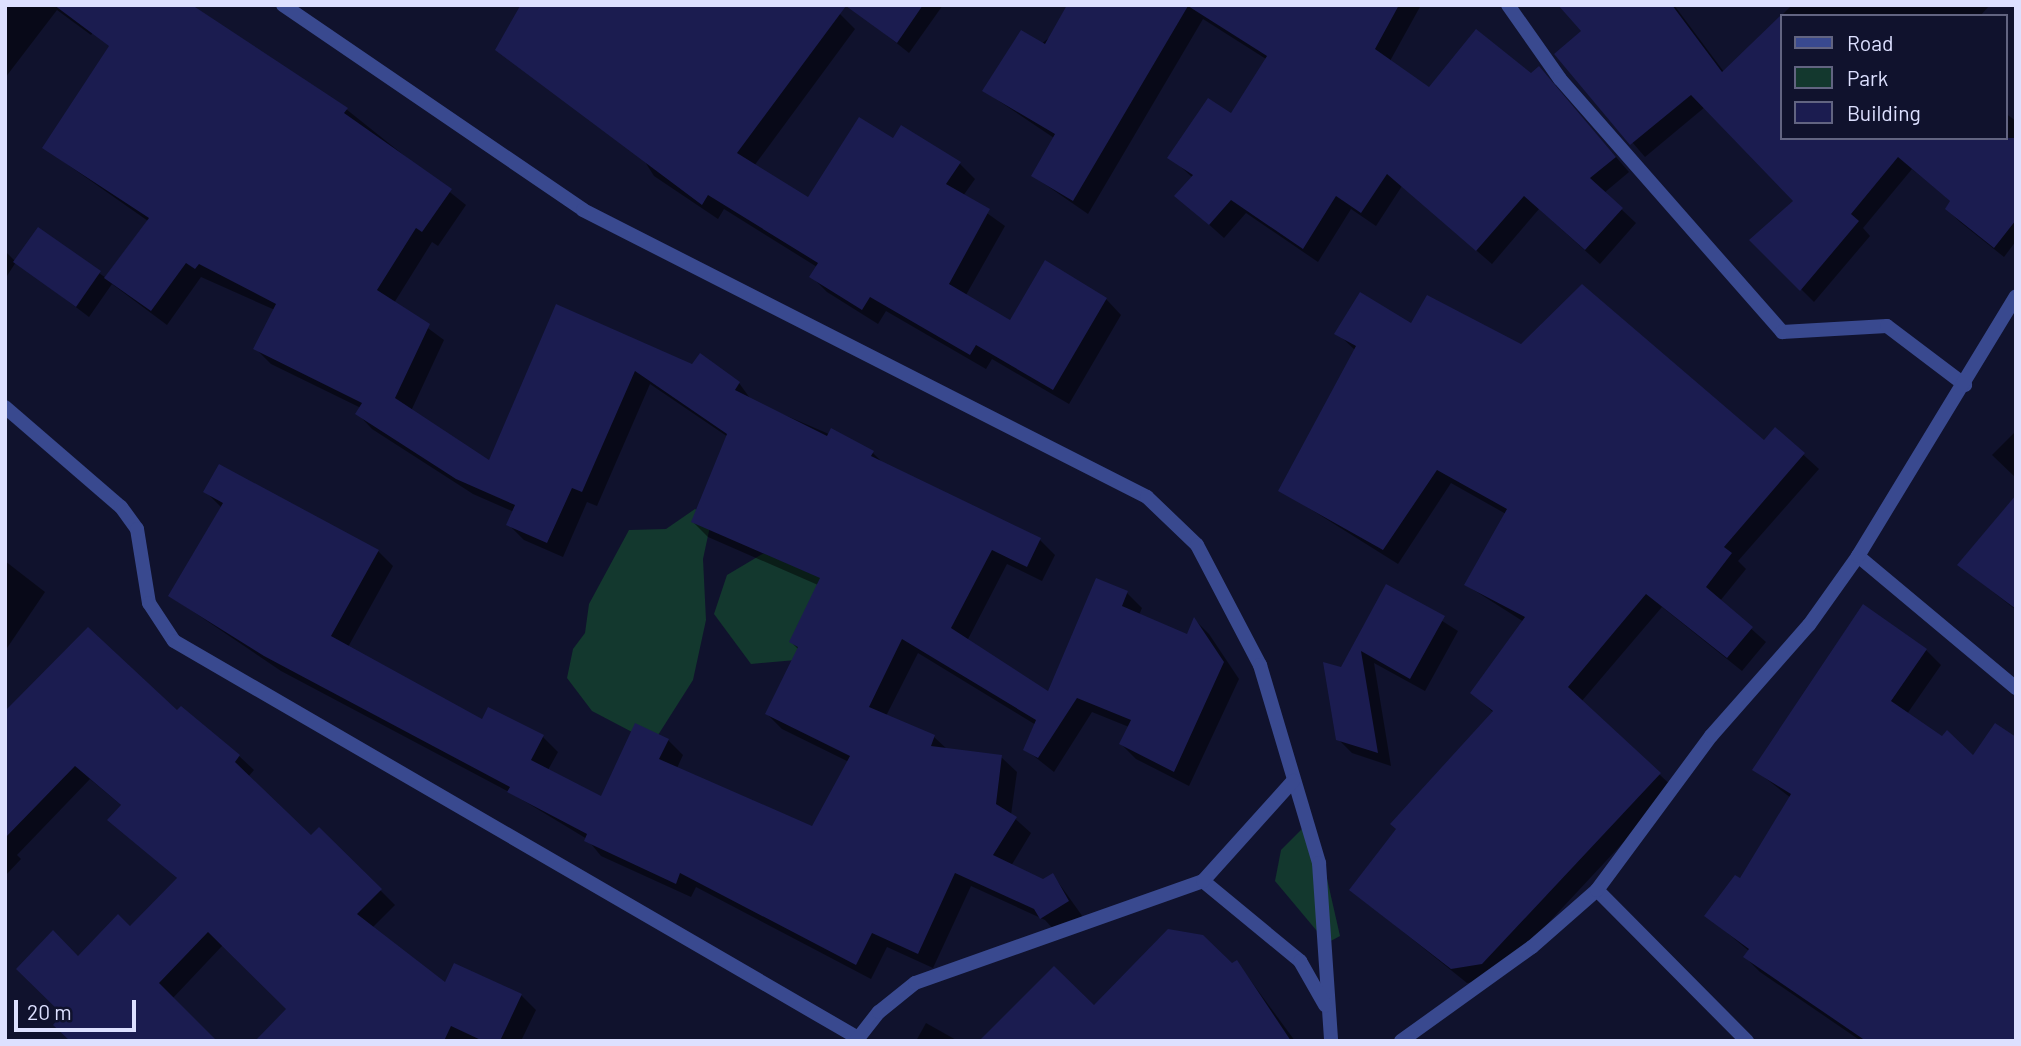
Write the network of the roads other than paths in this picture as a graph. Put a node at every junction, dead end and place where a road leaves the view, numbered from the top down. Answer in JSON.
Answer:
{"nodes":[{"id":1,"x":283,"y":5,"type":"edge"},
{"id":2,"x":1508,"y":5,"type":"edge"},
{"id":3,"x":2016,"y":296,"type":"edge"},
{"id":4,"x":1965,"y":385,"type":"junction"},
{"id":5,"x":5,"y":407,"type":"edge"},
{"id":6,"x":1858,"y":556,"type":"junction"},
{"id":7,"x":2016,"y":688,"type":"edge"},
{"id":8,"x":1293,"y":780,"type":"junction"},
{"id":9,"x":1202,"y":881,"type":"junction"},
{"id":10,"x":1597,"y":890,"type":"junction"},
{"id":11,"x":1327,"y":1008,"type":"junction"},
{"id":12,"x":857,"y":1039,"type":"edge"},
{"id":13,"x":1331,"y":1041,"type":"edge"},
{"id":14,"x":1401,"y":1041,"type":"edge"},
{"id":15,"x":1747,"y":1041,"type":"edge"}],
"edges":[{"from":1,"to":8,"type":"street"},
{"from":2,"to":4,"type":"street"},
{"from":3,"to":4,"type":"street"},
{"from":4,"to":6,"type":"street"},
{"from":5,"to":12,"type":"street"},
{"from":6,"to":7,"type":"street"},
{"from":6,"to":10,"type":"street"},
{"from":8,"to":9,"type":"street"},
{"from":8,"to":11,"type":"street"},
{"from":9,"to":11,"type":"street"},
{"from":9,"to":12,"type":"street"},
{"from":10,"to":14,"type":"street"},
{"from":10,"to":15,"type":"street"},
{"from":11,"to":13,"type":"street"}]}
